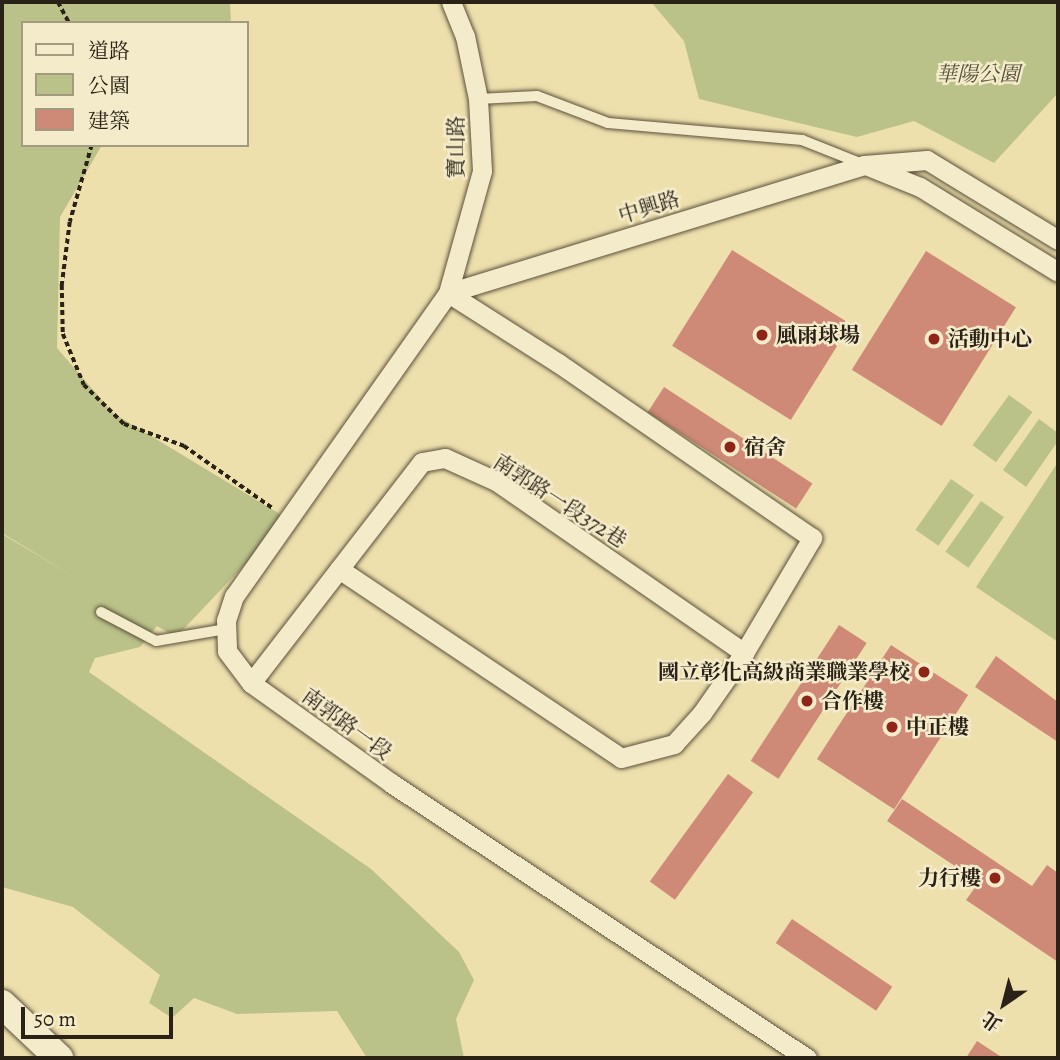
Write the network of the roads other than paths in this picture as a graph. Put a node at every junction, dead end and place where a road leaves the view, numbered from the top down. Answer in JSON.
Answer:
{"nodes":[{"id":1,"x":451,"y":2,"type":"edge"},
{"id":2,"x":478,"y":99,"type":"junction"},
{"id":3,"x":864,"y":165,"type":"junction"},
{"id":4,"x":1058,"y":240,"type":"edge"},
{"id":5,"x":1058,"y":272,"type":"edge"},
{"id":6,"x":448,"y":293,"type":"junction"},
{"id":7,"x":339,"y":569,"type":"junction"},
{"id":8,"x":101,"y":612,"type":"dead end"},
{"id":9,"x":226,"y":629,"type":"junction"},
{"id":10,"x":744,"y":653,"type":"junction"},
{"id":11,"x":251,"y":683,"type":"junction"},
{"id":12,"x":2,"y":1004,"type":"edge"},
{"id":13,"x":59,"y":1058,"type":"edge"},
{"id":14,"x":807,"y":1058,"type":"edge"}],
"edges":[{"from":1,"to":2,"type":"street","name":"寶山路"},
{"from":2,"to":3,"type":"lane"},
{"from":2,"to":6,"type":"street","name":"寶山路"},
{"from":3,"to":4,"type":"street","name":"中興路"},
{"from":3,"to":5,"type":"street"},
{"from":3,"to":6,"type":"street","name":"中興路"},
{"from":6,"to":9,"type":"street","name":"南郭路一段"},
{"from":6,"to":10,"type":"street"},
{"from":7,"to":10,"type":"street"},
{"from":7,"to":10,"type":"street","name":"南郭路一段372巷"},
{"from":7,"to":11,"type":"street","name":"南郭路一段372巷"},
{"from":8,"to":9,"type":"lane"},
{"from":9,"to":11,"type":"street","name":"南郭路一段"},
{"from":11,"to":14,"type":"street","name":"南郭路一段"},
{"from":12,"to":13,"type":"main road"}]}
